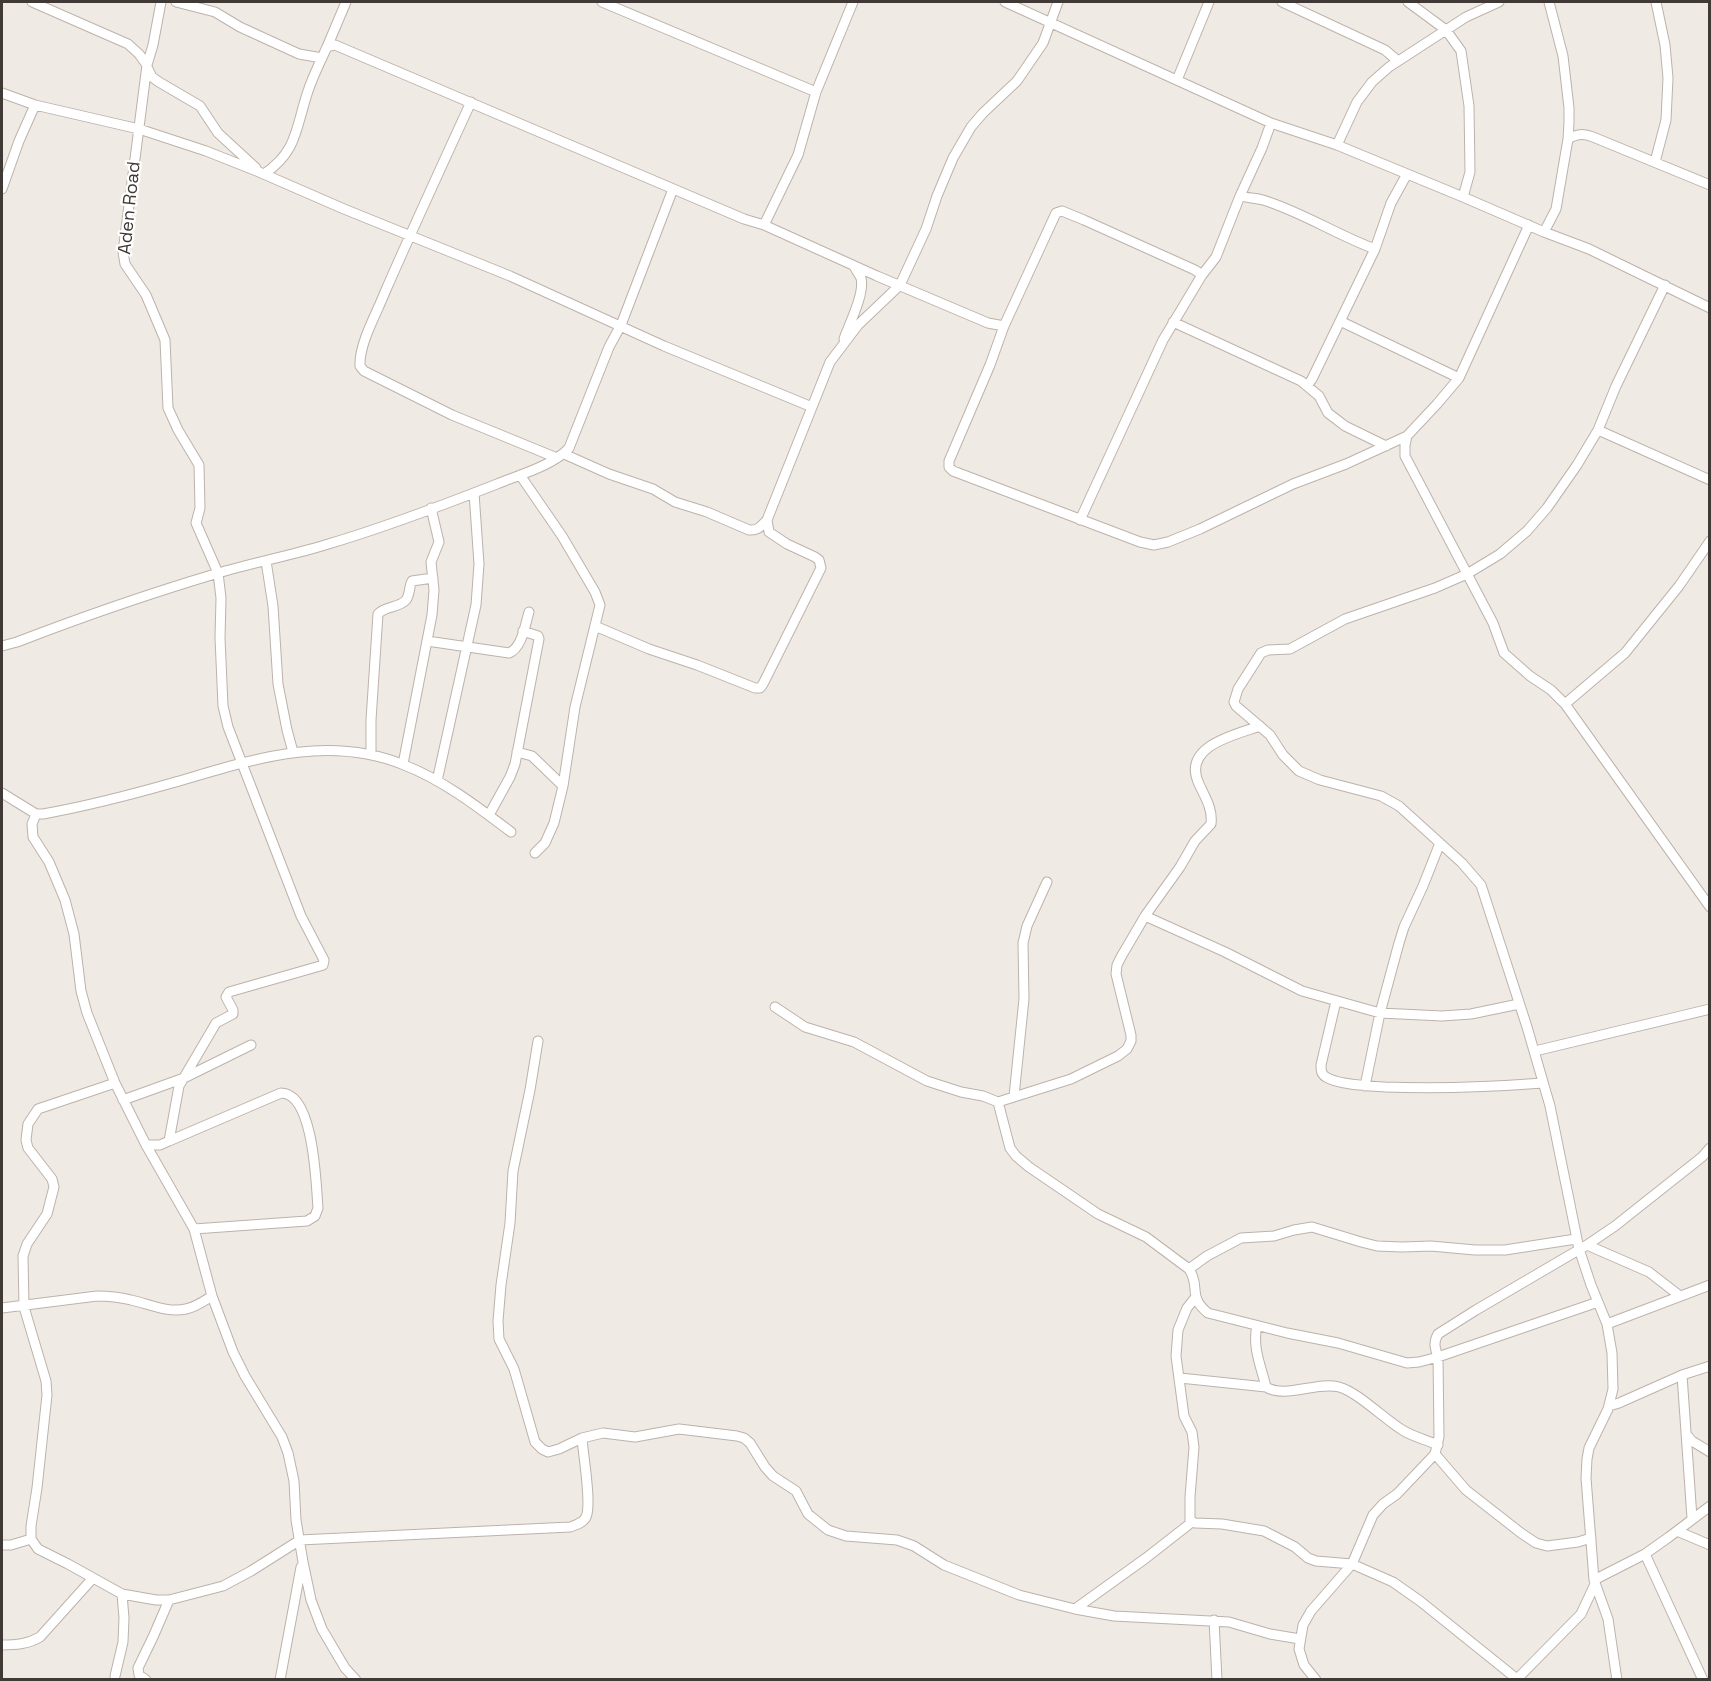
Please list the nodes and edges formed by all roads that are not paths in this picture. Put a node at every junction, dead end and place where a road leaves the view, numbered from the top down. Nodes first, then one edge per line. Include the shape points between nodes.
1 (32, 2) edge
2 (161, 2) edge
3 (176, 2) edge
4 (346, 2) edge
5 (602, 2) edge
6 (853, 2) edge
7 (1005, 2) edge
8 (1059, 2) edge
9 (1209, 2) edge
10 (1282, 2) edge
11 (1408, 2) edge
12 (1499, 2) edge
13 (1549, 2) edge
14 (1656, 2) edge
15 (1051, 22) junction
16 (1446, 30) junction
17 (128, 44) junction
18 (153, 45) junction
19 (327, 47) junction
20 (322, 58) junction
21 (1398, 61) junction
22 (147, 66) junction
23 (1177, 80) junction
24 (816, 92) junction
25 (2, 93) edge
26 (471, 102) junction
27 (36, 105) junction
28 (51, 109) junction
29 (29, 121) junction
30 (1271, 123) junction
31 (139, 129) junction
32 (1568, 139) junction
33 (1337, 145) junction
34 (1655, 162) junction
35 (262, 173) junction
36 (1407, 174) junction
37 (1710, 185) edge
38 (2, 189) edge
39 (673, 189) junction
40 (1240, 196) junction
41 (1463, 197) junction
42 (764, 225) junction
43 (1528, 225) junction
44 (1544, 232) junction
45 (409, 236) junction
46 (1375, 249) junction
47 (854, 266) junction
48 (1202, 275) junction
49 (900, 285) junction
50 (1665, 285) junction
51 (1708, 304) edge
52 (1340, 321) junction
53 (1173, 322) junction
54 (621, 325) junction
55 (1004, 326) junction
56 (841, 348) junction
57 (1459, 378) junction
58 (1307, 386) junction
59 (812, 407) junction
60 (1598, 430) junction
61 (1407, 436) junction
62 (1386, 446) junction
63 (560, 456) junction
64 (520, 475) junction
65 (1710, 480) edge
66 (474, 493) junction
67 (431, 508) junction
68 (767, 520) junction
69 (1080, 520) junction
70 (1710, 541) edge
71 (267, 561) junction
72 (218, 573) junction
73 (1467, 574) junction
74 (433, 578) junction
75 (529, 612) dead end
76 (595, 626) junction
77 (523, 631) junction
78 (427, 641) junction
79 (2, 646) edge
80 (468, 647) junction
81 (1565, 704) junction
82 (1260, 726) junction
83 (293, 752) junction
84 (517, 752) junction
85 (371, 754) junction
86 (242, 763) junction
87 (404, 765) junction
88 (437, 781) junction
89 (563, 786) junction
90 (2, 793) edge
91 (36, 814) junction
92 (489, 815) junction
93 (512, 832) dead end
94 (1440, 843) junction
95 (535, 853) dead end
96 (1047, 882) dead end
97 (1710, 907) edge
98 (1145, 916) junction
99 (1336, 1001) junction
100 (1519, 1004) junction
101 (775, 1007) dead end
102 (1710, 1009) edge
103 (1380, 1013) junction
104 (538, 1041) dead end
105 (251, 1045) dead end
106 (1535, 1051) junction
107 (184, 1078) junction
108 (115, 1083) junction
109 (1543, 1083) junction
110 (1365, 1086) junction
111 (1014, 1096) junction
112 (123, 1100) junction
113 (998, 1102) junction
114 (168, 1141) junction
115 (146, 1145) junction
116 (1710, 1148) edge
117 (194, 1229) junction
118 (1576, 1239) junction
119 (1583, 1247) junction
120 (1189, 1269) junction
121 (1710, 1285) edge
122 (212, 1296) junction
123 (1680, 1296) junction
124 (1195, 1298) junction
125 (1598, 1302) junction
126 (24, 1306) junction
127 (2, 1308) edge
128 (1607, 1324) junction
129 (1257, 1326) junction
130 (1438, 1357) junction
131 (1710, 1366) edge
132 (1682, 1376) junction
133 (1180, 1378) junction
134 (1266, 1387) junction
135 (1610, 1406) junction
136 (1686, 1434) junction
137 (582, 1438) junction
138 (1437, 1449) junction
139 (1710, 1452) edge
140 (1710, 1506) edge
141 (1692, 1518) junction
142 (1192, 1522) junction
143 (1677, 1531) junction
144 (1591, 1538) junction
145 (31, 1539) junction
146 (300, 1540) junction
147 (2, 1545) edge
148 (1710, 1545) edge
149 (1645, 1554) junction
150 (303, 1562) junction
151 (1352, 1564) junction
152 (93, 1578) junction
153 (1595, 1582) junction
154 (122, 1594) junction
155 (169, 1600) junction
156 (1075, 1609) junction
157 (1214, 1620) junction
158 (1300, 1639) junction
159 (2, 1645) edge
160 (114, 1676) dead end
161 (1516, 1679) edge
162 (146, 1680) edge
163 (280, 1680) edge
164 (356, 1680) edge
165 (1217, 1680) edge
166 (1316, 1680) edge
167 (1617, 1680) edge
168 (1703, 1680) edge

1 - 17 street
2 - 18 street, Aden Road
3 - 20 street via 215,12 299,54
4 - 19 street
5 - 24 street
6 - 24 street
7 - 15 street
8 - 15 street
9 - 23 street
10 - 21 street via 1385,50
11 - 16 street
12 - 16 street
13 - 32 street via 1563,56
14 - 34 street via 1668,78 1666,120
15 - 23 street
15 - 49 street via 1043,43 1017,81 970,127
16 - 21 street
16 - 41 street via 1461,51 1468,106 1470,172
17 - 18 street via 145,48
17 - 22 street
18 - 22 street, Aden Road
19 - 20 street
19 - 26 street via 335,45
20 - 35 street via 286,155
21 - 33 street via 1372,82 1357,102
22 - 31 street, Aden Road
22 - 35 street via 152,77 200,106 219,133
23 - 30 street
24 - 42 street via 798,155
25 - 27 street
26 - 39 street
26 - 45 street
27 - 28 street
27 - 29 street
28 - 29 street
28 - 31 street
29 - 38 street
30 - 33 street
30 - 40 street
31 - 35 street
31 - 72 street, Aden Road via 123,252 125,264 146,295 165,340 168,408 199,465 197,527
32 - 34 street via 1583,134
32 - 44 street via 1556,209
33 - 36 street
34 - 37 street
35 - 45 street
36 - 41 street
36 - 46 street via 1391,203
39 - 42 street
39 - 54 street
40 - 46 street via 1281,207
40 - 48 street via 1216,257
41 - 43 street
42 - 47 street
43 - 44 street
43 - 57 street
44 - 50 street
45 - 54 street
45 - 63 street via 367,336 359,363 361,369 452,415
46 - 52 street
47 - 49 street
47 - 56 street via 860,275 860,291
48 - 53 street
48 - 55 street via 1062,211 1052,218
49 - 55 street via 988,323
49 - 56 street via 858,325
50 - 51 street
50 - 60 street
52 - 57 street
52 - 58 street
53 - 58 street
53 - 69 street
54 - 59 street
54 - 63 street via 569,448
55 - 69 street via 949,467
56 - 59 street via 830,362
57 - 61 street
58 - 62 street via 1335,419
59 - 68 street
60 - 65 street
60 - 73 street via 1571,474 1527,531
61 - 62 street
61 - 73 street via 1405,456
62 - 69 street via 1168,542 1140,542
63 - 64 street
63 - 68 street via 653,489 675,502 749,530 755,531
64 - 66 street
64 - 76 street via 595,592 600,605
66 - 67 street
66 - 80 street via 479,581
67 - 71 street via 324,546
67 - 74 street via 439,542 430,562
68 - 76 street via 769,532 815,557 821,568 760,688 649,650
70 - 81 street via 1625,653
71 - 72 street
71 - 83 street via 278,684
72 - 79 street
72 - 86 street, Aden Road via 223,706
73 - 81 street via 1504,653
73 - 82 street via 1345,620 1290,649 1261,653 1234,702
74 - 78 street
74 - 85 street via 412,581 405,601 379,612
75 - 77 street
76 - 89 street via 575,707
77 - 80 street via 513,652
77 - 84 street via 539,639
78 - 80 street
78 - 87 street
80 - 88 street
81 - 97 street
82 - 94 street via 1299,771 1381,796 1399,806
82 - 98 street via 1210,745 1201,754 1197,782 1210,810 1211,824 1194,841
83 - 85 street via 336,750
83 - 86 street
84 - 89 street via 535,758
84 - 92 street via 510,777
85 - 87 street
86 - 91 street via 144,791
86 - 107 street, Aden Road via 301,916 324,963 229,992 226,997 233,1014 216,1023
87 - 88 street
88 - 92 street
89 - 95 street via 554,823 545,843
90 - 91 street
91 - 108 street via 33,837 65,900 87,1013
92 - 93 street
94 - 100 street via 1481,885
94 - 103 street via 1404,927
96 - 111 street via 1023,944 1024,999
98 - 99 street via 1302,991
98 - 111 street via 1117,965 1131,1035 1127,1049 1071,1079
99 - 103 street
99 - 110 street via 1321,1071 1324,1076
100 - 103 street via 1451,1016
100 - 106 street
101 - 113 street via 804,1027 854,1042 927,1081
102 - 106 street
103 - 110 street
104 - 137 street via 513,1171 498,1303 499,1339 514,1369 535,1442 548,1452
105 - 107 street
106 - 109 street
107 - 112 street
107 - 114 street via 177,1093
108 - 112 street
108 - 126 street via 39,1109 28,1124 28,1148 54,1187 47,1214 23,1256
109 - 110 street via 1447,1089
109 - 118 street
111 - 113 street
112 - 115 street
113 - 120 street via 1010,1148 1016,1156 1098,1214 1146,1237
114 - 115 street
114 - 117 street via 281,1093 292,1096 310,1134 318,1208 315,1216 307,1221
115 - 117 street
116 - 119 street via 1615,1226
117 - 122 street
118 - 119 street
118 - 120 street via 1498,1250 1377,1246 1312,1227 1274,1236 1241,1238
119 - 123 street via 1648,1272
119 - 125 street
119 - 130 street via 1442,1330 1435,1340
120 - 124 street via 1195,1283
121 - 123 street
122 - 126 street via 196,1306 175,1310 98,1296
122 - 146 street via 233,1352 282,1437 294,1481
123 - 128 street
124 - 129 street via 1208,1313
124 - 133 street via 1178,1330 1176,1356
125 - 128 street
125 - 130 street
126 - 127 street
126 - 145 street via 47,1395
128 - 135 street via 1613,1372
129 - 130 street via 1407,1363
129 - 134 street via 1255,1347
130 - 138 street
131 - 132 street
132 - 135 street
132 - 136 street
133 - 134 street
133 - 142 street via 1184,1416 1194,1448
134 - 138 street via 1281,1391 1334,1386 1347,1389 1406,1432
135 - 144 street via 1587,1459
136 - 139 street
136 - 141 street
137 - 146 street via 588,1499 587,1516 577,1525
137 - 156 street via 603,1433 641,1436 679,1429 744,1438 773,1476 796,1491 808,1514 828,1530 846,1536 897,1540 1019,1595
138 - 144 street via 1466,1490 1536,1543 1547,1546
138 - 151 street via 1373,1515
140 - 141 street
141 - 143 street
142 - 151 street via 1264,1531 1308,1558
142 - 156 street
143 - 148 street
143 - 149 street
144 - 153 street
145 - 147 street
145 - 152 street via 38,1549
146 - 150 street
146 - 155 street via 224,1586
149 - 153 street
149 - 168 street
150 - 163 street
150 - 164 street via 322,1629
151 - 158 street via 1311,1611
151 - 161 street via 1393,1582
152 - 154 street
152 - 159 street via 40,1637 32,1642
153 - 161 street via 1581,1614
153 - 167 street via 1608,1618
154 - 155 street
154 - 160 street via 123,1642
155 - 162 street via 138,1668 139,1675
156 - 157 street via 1114,1616
157 - 158 street
157 - 165 street
158 - 166 street via 1304,1665

